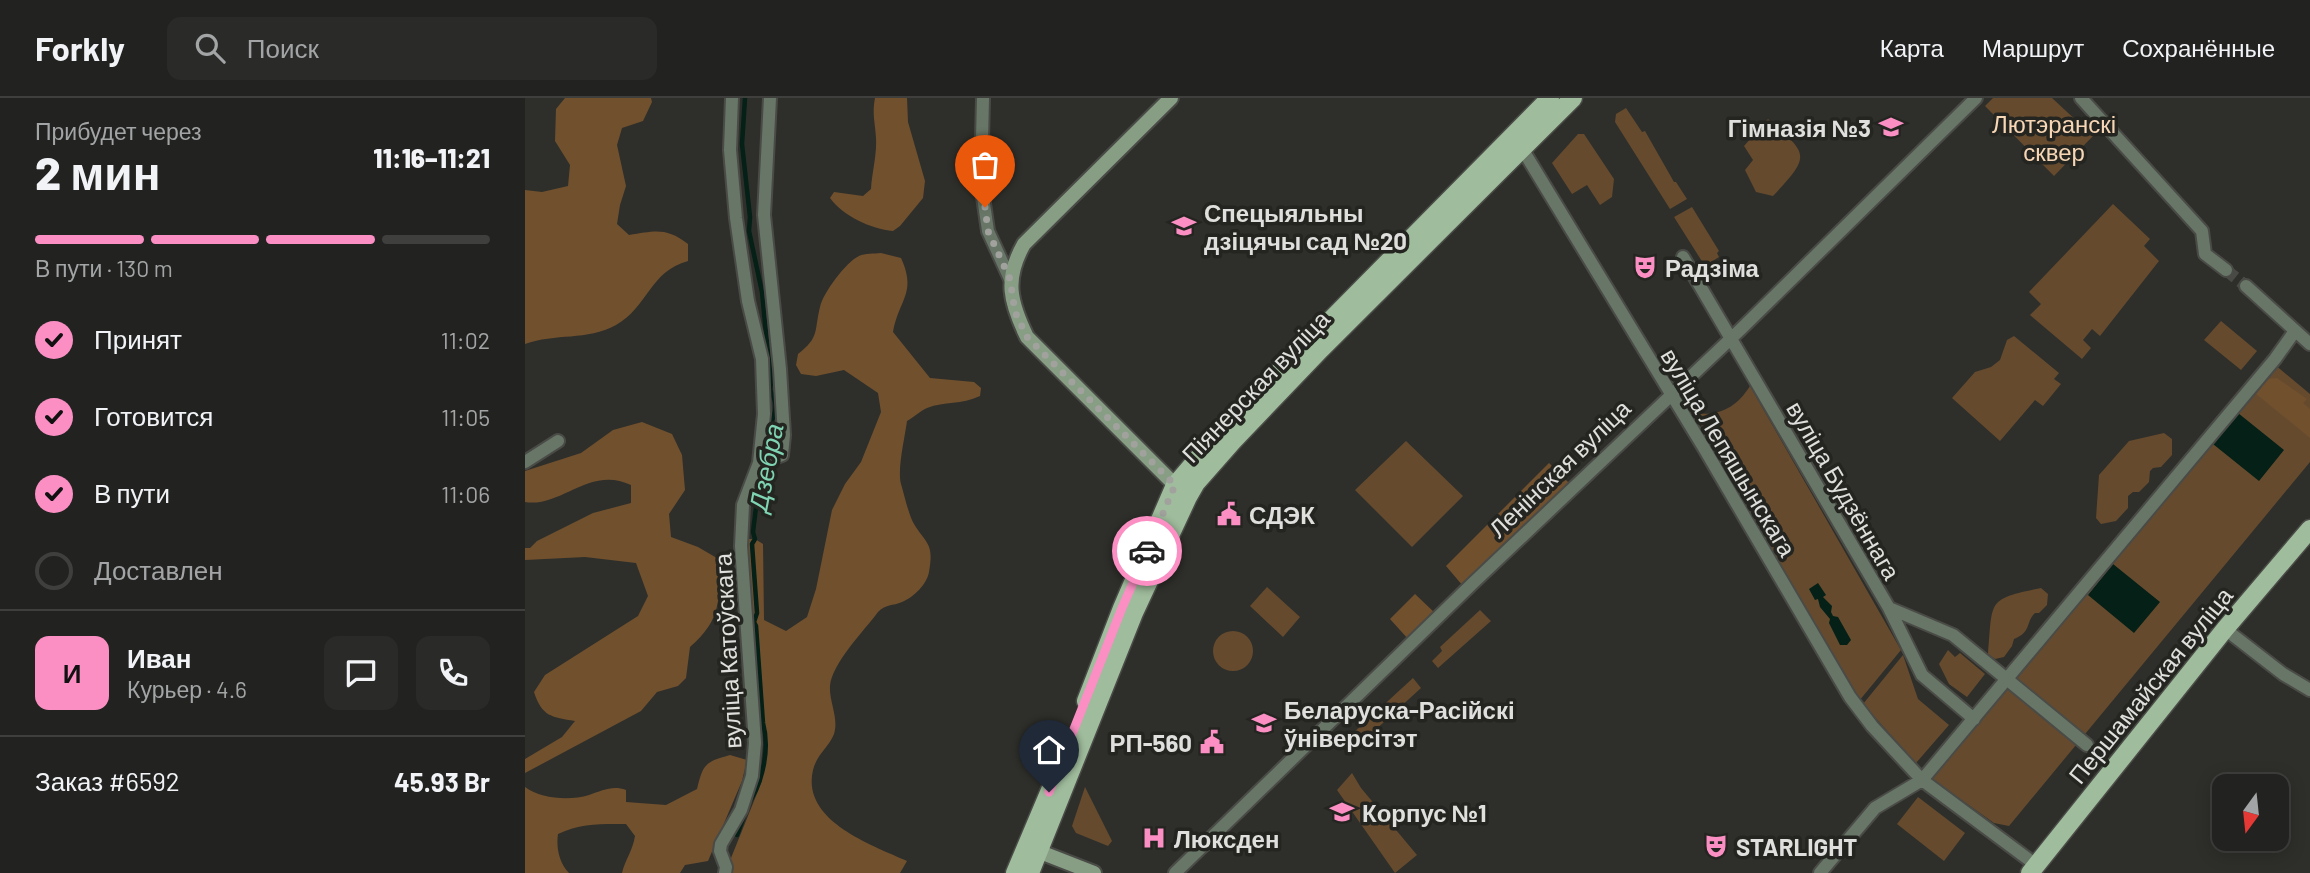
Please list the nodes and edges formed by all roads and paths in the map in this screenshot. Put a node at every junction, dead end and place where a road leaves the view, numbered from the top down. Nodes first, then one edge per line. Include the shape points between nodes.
1 (732, 98) edge
2 (771, 98) edge
3 (983, 98) edge
4 (1171, 98) edge
5 (1550, 98) edge
6 (1573, 98) edge
7 (1976, 98) edge
8 (2081, 98) edge
9 (1518, 142) junction
10 (1683, 257) dead end
11 (2226, 270) tunnel mouth
12 (1010, 279) junction
13 (2246, 286) tunnel mouth
14 (2295, 331) junction
15 (1731, 339) junction
16 (2310, 344) edge
17 (1671, 396) junction
18 (558, 441) dead end
19 (525, 462) edge
20 (759, 463) junction
21 (1182, 491) junction
22 (2310, 529) edge
23 (1889, 608) junction
24 (2225, 629) junction
25 (2008, 680) junction
26 (2310, 690) edge
27 (1975, 719) junction
28 (2087, 745) dead end
29 (1922, 780) junction
30 (1033, 849) junction
31 (2038, 870) edge
32 (725, 873) edge
33 (1015, 873) edge
34 (1030, 873) edge
35 (1094, 873) edge
36 (1175, 873) edge
37 (1821, 873) edge

1 - 20 street, вуліца Катоўскага via 730,150 736,218 762,359 764,414
2 - 20 street via 764,215 784,435 782,455
3 - 12 street via 981,183 988,231
4 - 12 main road via 1024,243
5 - 9 main road, Піянерская вуліца
6 - 9 main road, Піянерская вуліца
7 - 15 street, Ленінская вуліца
8 - 11 street via 2202,231 2205,254
9 - 17 street, вуліца Лепяшынскага
9 - 21 main road, Піянерская вуліца via 1223,429
10 - 15 street, вуліца Будзённага
12 - 21 main road via 1015,312 1027,337
13 - 14 street
14 - 16 street
14 - 25 street
15 - 17 street, Ленінская вуліца
15 - 23 street, вуліца Будзённага
17 - 29 street, вуліца Лепяшынскага via 1850,696
17 - 36 street, Ленінская вуліца
18 - 19 street
20 - 32 street, вуліца Катоўскага via 743,505 741,546 754,754 741,810 721,844
21 - 30 main road, Піянерская вуліца via 1122,608
22 - 24 main road, Першамайская вуліца
23 - 25 street, вуліца Будзённага via 1953,635
23 - 27 street via 1922,675
24 - 26 street
24 - 31 main road, Першамайская вуліца
25 - 27 street
25 - 28 street, вуліца Будзённага
27 - 29 street
29 - 31 street, вуліца Лепяшынскага
29 - 37 street via 1874,808
30 - 33 main road
30 - 34 main road
30 - 35 main road

